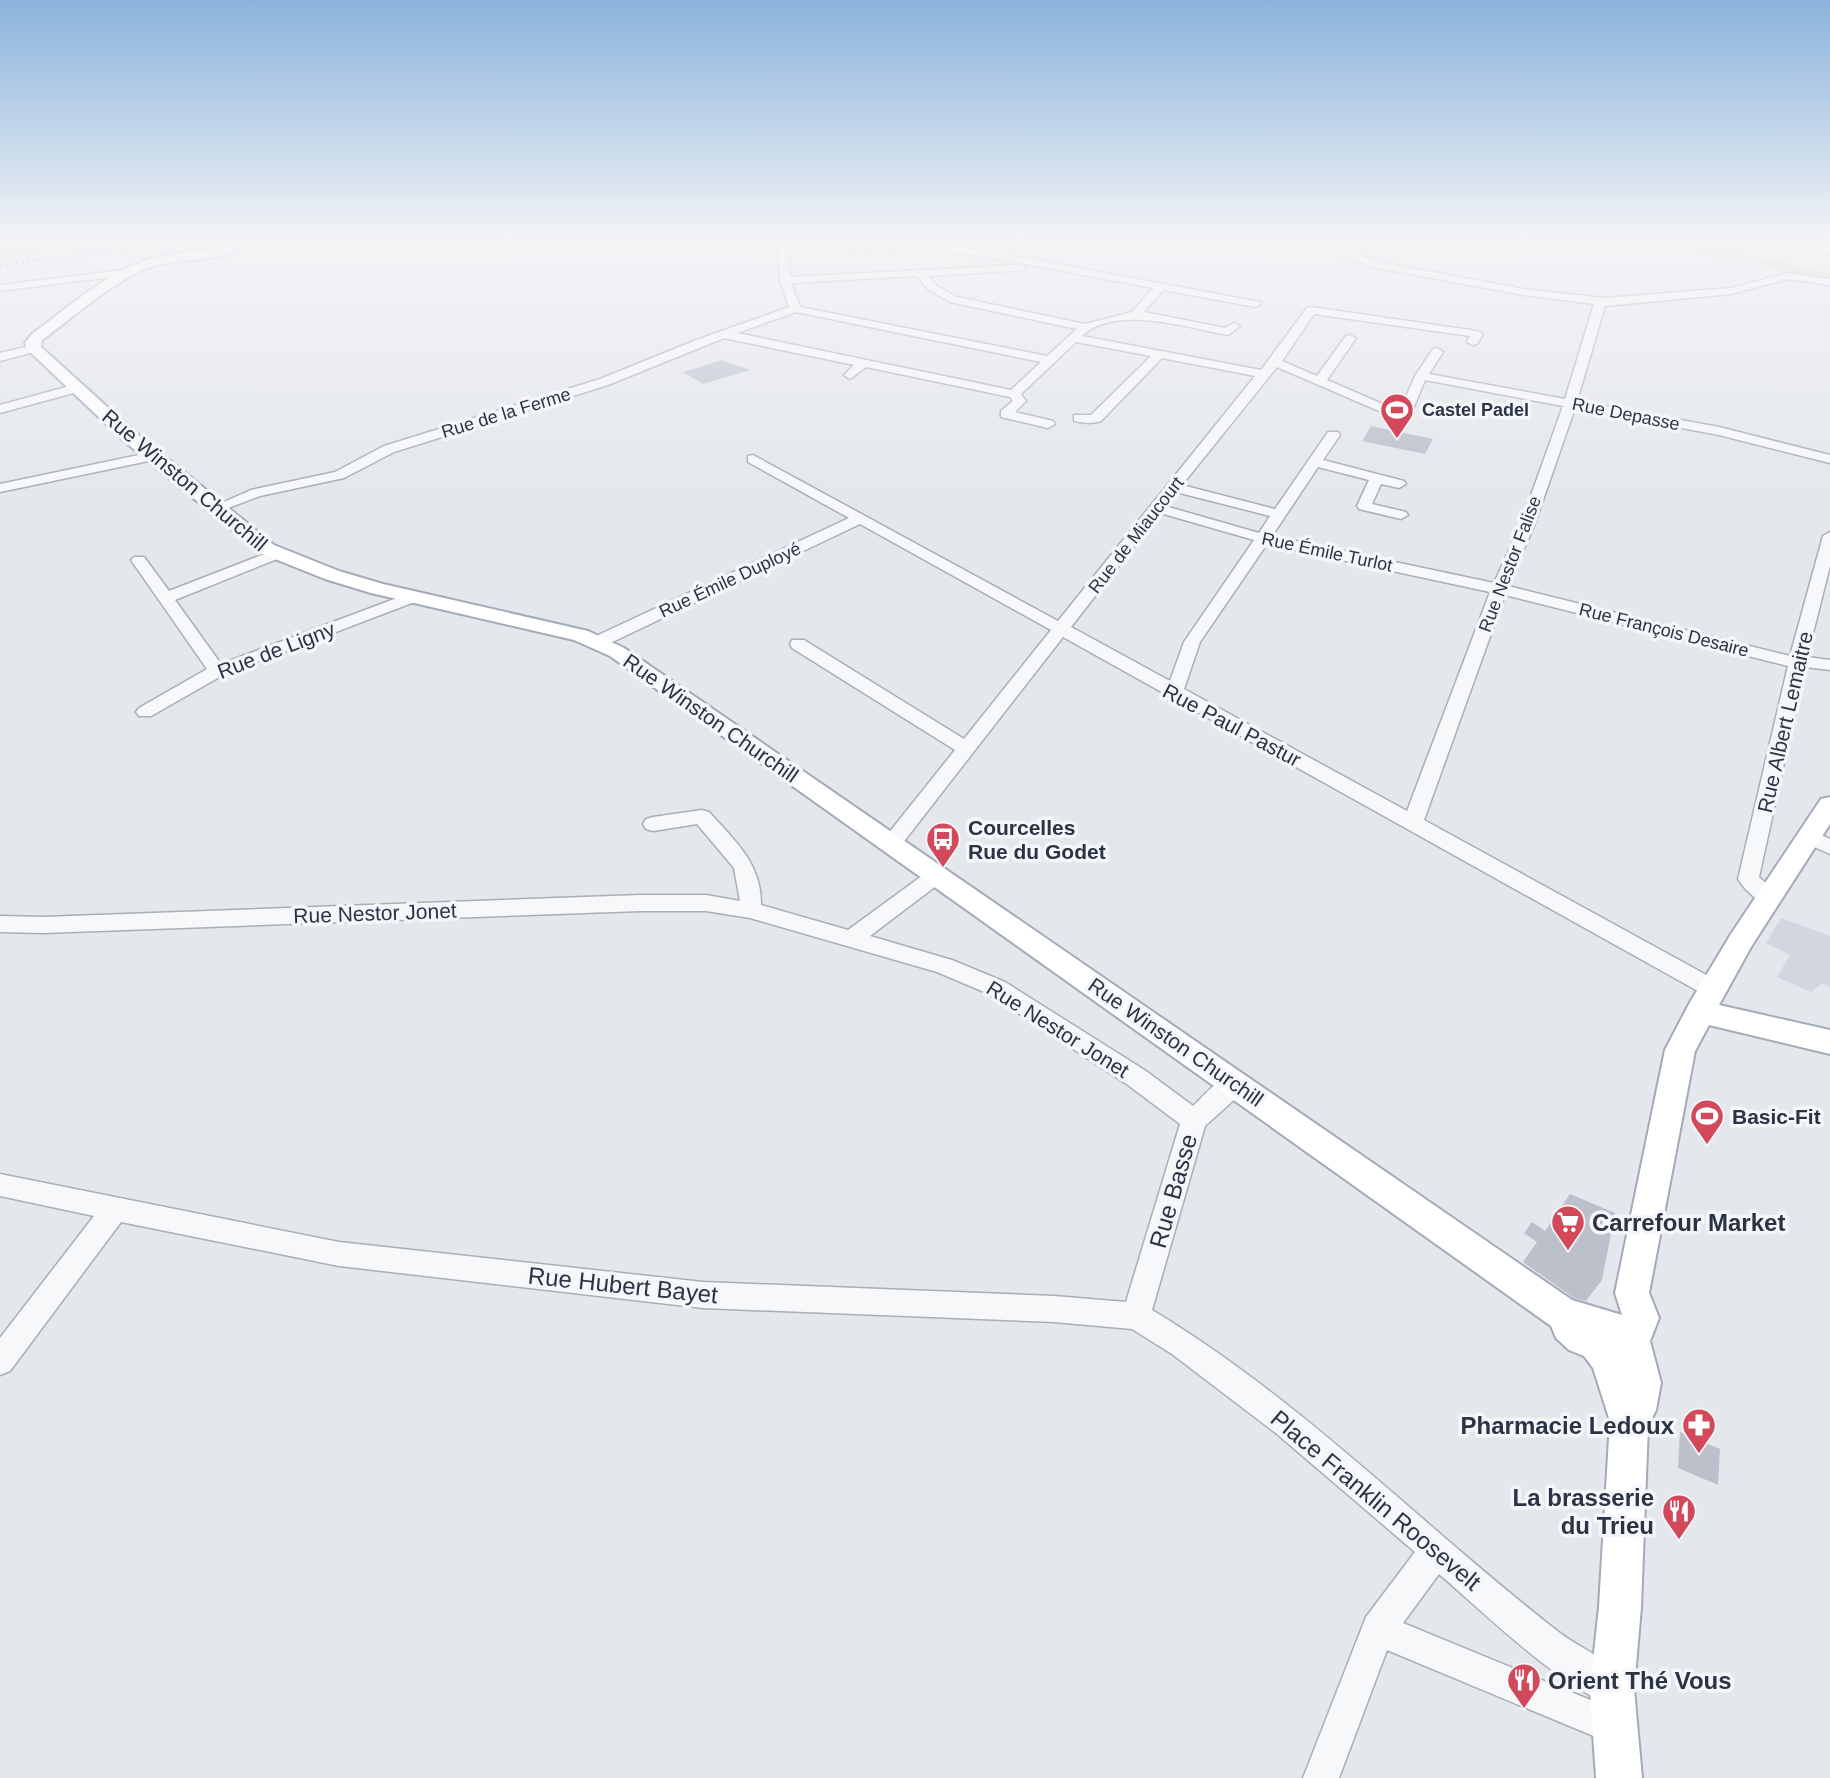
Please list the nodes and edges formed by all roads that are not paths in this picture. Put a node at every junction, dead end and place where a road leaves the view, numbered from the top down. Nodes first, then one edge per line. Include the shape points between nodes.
1 (57, 323) edge
2 (755, 323) edge
3 (865, 323) edge
4 (1065, 323) edge
5 (1101, 323) edge
6 (1182, 323) edge
7 (1303, 323) edge
8 (1401, 323) edge
9 (1594, 323) edge
10 (1234, 326) dead end
11 (1085, 327) junction
12 (723, 334) junction
13 (1477, 334) dead end
14 (1074, 338) junction
15 (1350, 338) dead end
16 (34, 349) junction
17 (1437, 352) dead end
18 (1160, 354) junction
19 (0, 357) edge
20 (1048, 360) junction
21 (1275, 362) junction
22 (863, 363) junction
23 (1264, 374) junction
24 (850, 375) dead end
25 (1421, 376) junction
26 (1320, 382) junction
27 (77, 388) junction
28 (1014, 394) junction
29 (1570, 403) junction
30 (0, 409) edge
31 (1079, 418) dead end
32 (1048, 424) dead end
33 (1333, 435) dead end
34 (153, 456) junction
35 (753, 459) dead end
36 (1830, 459) edge
37 (1315, 462) junction
38 (1377, 478) junction
39 (1399, 484) dead end
40 (1174, 487) junction
41 (0, 488) edge
42 (1157, 508) junction
43 (215, 509) junction
44 (1278, 514) junction
45 (1401, 515) dead end
46 (861, 518) junction
47 (1830, 536) edge
48 (1262, 538) junction
49 (277, 554) junction
50 (139, 560) dead end
51 (1499, 589) junction
52 (166, 598) junction
53 (411, 598) junction
54 (1062, 629) junction
55 (598, 642) junction
56 (798, 643) dead end
57 (1797, 663) junction
58 (1830, 665) edge
59 (217, 671) junction
60 (1174, 694) junction
61 (145, 712) dead end
62 (967, 749) junction
63 (1830, 805) edge
64 (1413, 823) junction
65 (653, 824) dead end
66 (1820, 842) edge
67 (891, 844) junction
68 (937, 875) junction
69 (1771, 898) junction
70 (750, 910) junction
71 (0, 924) edge
72 (851, 939) junction
73 (1706, 1000) junction
74 (1830, 1042) edge
75 (1236, 1083) junction
76 (1194, 1120) junction
77 (0, 1185) edge
78 (116, 1208) junction
79 (1632, 1293) joint
80 (1136, 1316) junction
81 (1615, 1343) junction
82 (0, 1361) edge
83 (1629, 1419) joint
84 (1436, 1551) junction
85 (1378, 1629) junction
86 (1613, 1708) junction
87 (1321, 1778) edge
88 (1619, 1778) edge

1 - 16 main road via 37,337
2 - 12 street, Rue de la Ferme
3 - 20 street
4 - 11 street
5 - 11 street
6 - 10 street via 1228,332
7 - 21 street, Rue de Miaucourt
8 - 13 street, Rue de Miaucourt
9 - 29 street, Rue Nestor Falise
11 - 14 street
12 - 22 street
12 - 43 street, Rue de la Ferme via 594,386 389,449 338,475 256,493
14 - 18 street
14 - 20 street
15 - 26 street
16 - 19 street
16 - 27 main road, Rue Winston Churchill
17 - 25 street
18 - 23 street
18 - 31 street via 1096,418
20 - 28 street
21 - 23 street, Rue de Miaucourt
21 - 26 street
22 - 24 street
22 - 28 street
23 - 40 street, Rue de Miaucourt
25 - 26 street via 1406,411 1393,413
25 - 29 street, Rue Depasse
27 - 30 street
27 - 34 main road, Rue Winston Churchill
28 - 32 street via 1020,401 1006,414
29 - 36 street, Rue Depasse via 1719,431
29 - 51 street, Rue Nestor Falise via 1527,526
33 - 37 street
34 - 41 street
34 - 43 main road, Rue Winston Churchill
35 - 46 street, Rue Paul Pastur
37 - 38 street
37 - 44 street
38 - 39 street
38 - 45 street via 1364,506
40 - 42 street, Rue de Miaucourt
40 - 44 street
42 - 48 street, Rue Émile Turlot
42 - 54 street, Rue de Miaucourt
43 - 49 main road, Rue Winston Churchill
44 - 48 street
46 - 54 street, Rue Paul Pastur
46 - 55 street, Rue Émile Duployé
47 - 57 street, Rue Albert Lemaitre
48 - 51 street, Rue Émile Turlot
48 - 60 street via 1192,642
49 - 52 street
49 - 53 main road, Rue Winston Churchill
50 - 52 street
51 - 57 street, Rue François Desaire
51 - 64 street, Rue Nestor Falise
52 - 59 street
53 - 55 main road, Rue Winston Churchill
53 - 59 street, Rue de Ligny
54 - 60 street, Rue Paul Pastur
54 - 62 street, Rue de Miaucourt
55 - 67 main road, Rue Winston Churchill
56 - 62 street
57 - 58 street, Rue François Desaire
57 - 69 street, Rue Albert Lemaitre via 1748,879
59 - 61 street, Rue de Ligny
60 - 64 street, Rue Paul Pastur
62 - 67 street, Rue de Miaucourt
63 - 66 main road
64 - 73 street, Rue Paul Pastur
65 - 70 street via 702,817 742,860 751,893
66 - 69 main road
67 - 68 main road, Rue Winston Churchill
68 - 72 street
68 - 75 main road, Rue Winston Churchill
69 - 73 main road
70 - 71 street, Rue Nestor Jonet via 706,903 640,903
70 - 72 street, Rue Nestor Jonet
72 - 76 street, Rue Nestor Jonet via 944,966 997,988
73 - 74 main road
73 - 79 main road via 1680,1050
75 - 76 street, Rue Basse
75 - 81 main road, Rue Winston Churchill via 1561,1313 1582,1338
76 - 80 street, Rue Basse
77 - 78 street, Rue Hubert Bayet
78 - 80 street, Rue Hubert Bayet via 339,1254 703,1295
78 - 82 street
79 - 81 main road via 1641,1318
80 - 84 street, Place Franklin Roosevelt via 1182,1344 1288,1423
81 - 83 main road via 1621,1404
83 - 86 main road
84 - 85 street
84 - 86 street, Place Franklin Roosevelt via 1549,1646
85 - 86 street
85 - 87 street
86 - 88 main road

